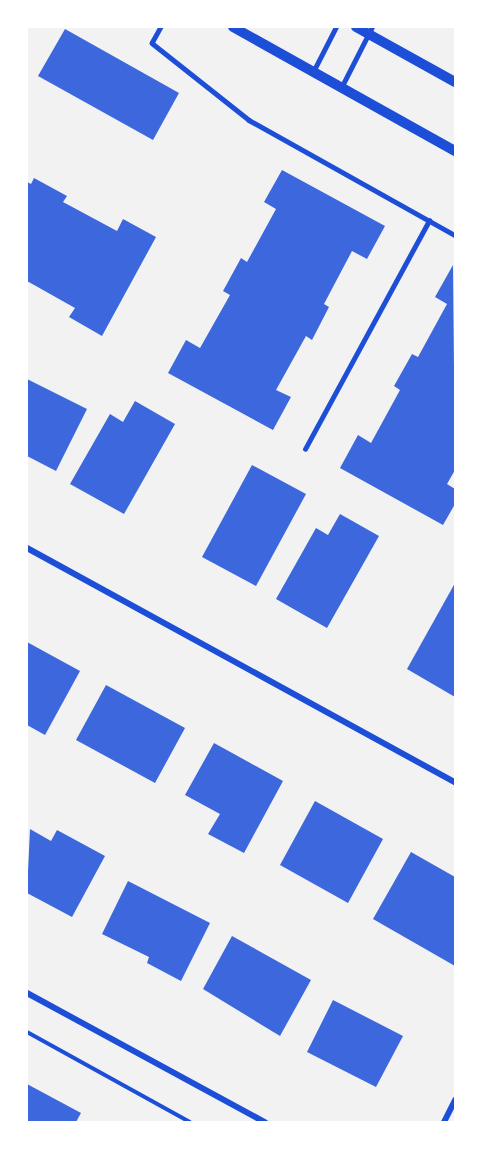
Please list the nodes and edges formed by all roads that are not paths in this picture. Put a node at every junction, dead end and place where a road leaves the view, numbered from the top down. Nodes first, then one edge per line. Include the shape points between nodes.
1 (161, 27) edge
2 (233, 27) edge
3 (336, 27) edge
4 (356, 27) edge
5 (370, 30) edge
6 (313, 72) junction
7 (455, 82) edge
8 (341, 88) junction
9 (455, 151) edge
10 (429, 221) junction
11 (455, 235) edge
12 (305, 449) dead end
13 (27, 548) edge
14 (455, 782) edge
15 (27, 993) edge
16 (455, 1100) edge
17 (265, 1122) edge
18 (444, 1122) edge

1 - 10 lane via 152,43 249,120
2 - 6 street
3 - 6 lane
4 - 5 street
5 - 7 street
5 - 8 lane
6 - 8 street
8 - 9 street
10 - 11 lane
10 - 12 lane
13 - 14 street
15 - 17 street
16 - 18 street

